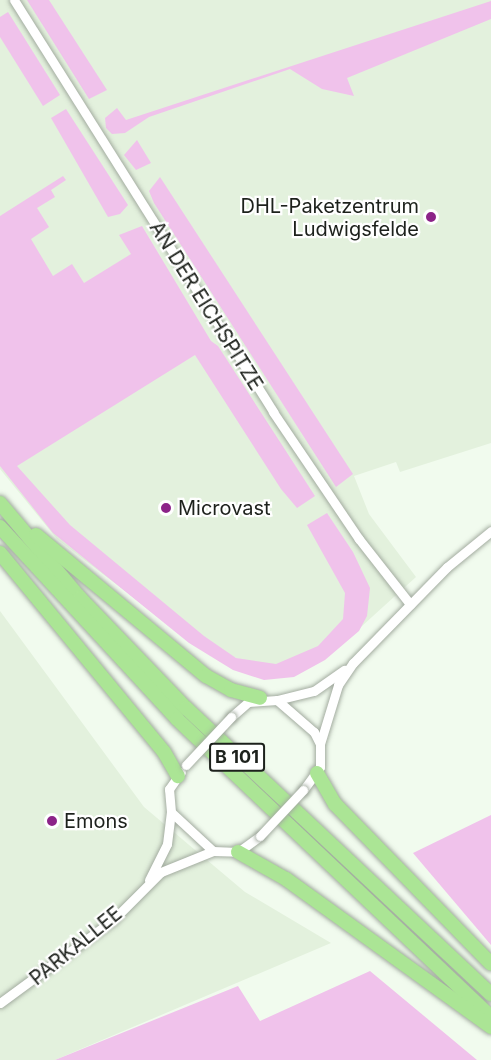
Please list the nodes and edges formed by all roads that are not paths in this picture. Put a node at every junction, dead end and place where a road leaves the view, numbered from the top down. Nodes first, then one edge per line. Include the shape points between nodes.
1 (14, 0) edge
2 (0, 501) edge
3 (0, 527) edge
4 (491, 531) edge
5 (0, 553) edge
6 (410, 604) junction
7 (353, 663) junction
8 (260, 698) junction
9 (277, 700) junction
10 (320, 744) junction
11 (182, 771) junction
12 (317, 772) junction
13 (171, 812) junction
14 (213, 851) junction
15 (238, 852) junction
16 (147, 883) junction
17 (491, 964) edge
18 (491, 994) edge
19 (0, 1003) edge
20 (491, 1017) edge
21 (491, 1027) edge

1 - 6 street, AN DER EICHSPITZE via 273,412 359,538
2 - 8 highway via 63,562 206,676 231,690
2 - 18 highway, B 101 via 80,598 186,708
3 - 20 highway, B 101 via 152,694
4 - 6 street
5 - 11 highway
6 - 7 street
7 - 9 street via 314,691
7 - 10 street via 338,685
8 - 9 street
8 - 11 street, bridge via 248,702 231,717
9 - 10 street via 314,732
10 - 12 street
11 - 13 street via 169,789
12 - 15 street, bridge via 260,836
12 - 17 highway via 335,804
13 - 14 street
13 - 16 street via 167,844
14 - 15 street
14 - 16 street via 177,863
15 - 21 highway via 286,879
16 - 19 street, PARKALLEE via 113,920

